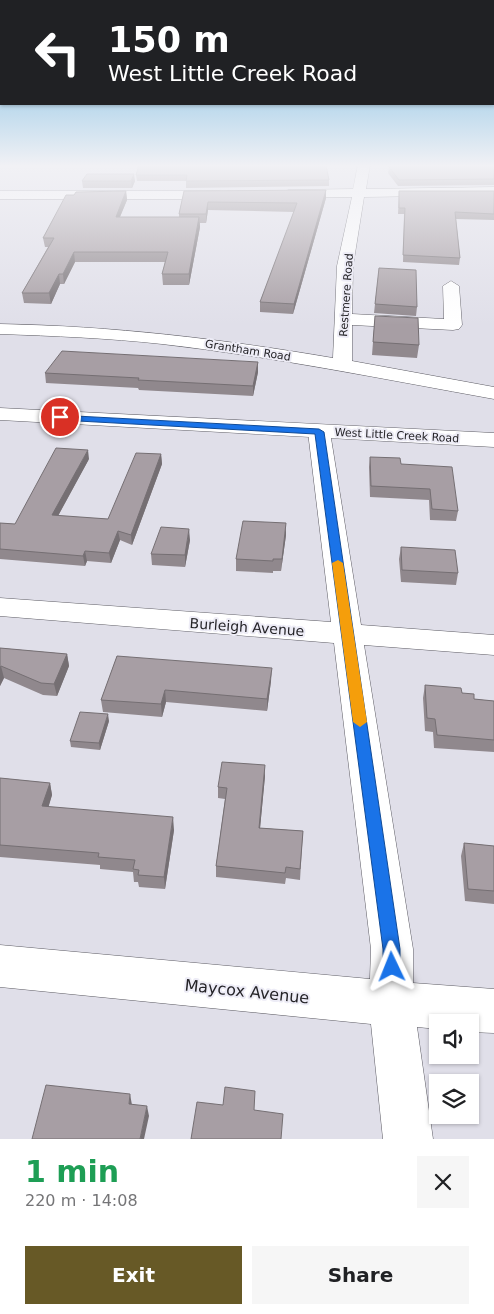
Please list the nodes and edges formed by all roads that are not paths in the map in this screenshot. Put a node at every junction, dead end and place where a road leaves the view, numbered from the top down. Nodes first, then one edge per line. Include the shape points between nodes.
1 (354, 218) edge
2 (450, 286) dead end
3 (344, 319) junction
4 (0, 329) edge
5 (342, 367) junction
6 (494, 393) edge
7 (0, 414) edge
8 (319, 432) junction
9 (494, 440) edge
10 (0, 608) edge
11 (348, 634) junction
12 (494, 645) edge
13 (0, 966) edge
14 (391, 1003) junction
15 (494, 1011) edge
16 (408, 1139) edge

1 - 3 street, Restmere Road via 345,266
2 - 3 street via 453,324
3 - 5 street, Restmere Road
4 - 5 street, Grantham Road via 67,330 184,340
5 - 6 street, Grantham Road
7 - 8 street, West Little Creek Road
8 - 9 street, West Little Creek Road
8 - 11 street
10 - 11 street, Burleigh Avenue
11 - 12 street, Burleigh Avenue
11 - 14 street via 392,949
13 - 14 street, Maycox Avenue
14 - 15 street, Maycox Avenue
14 - 16 street

